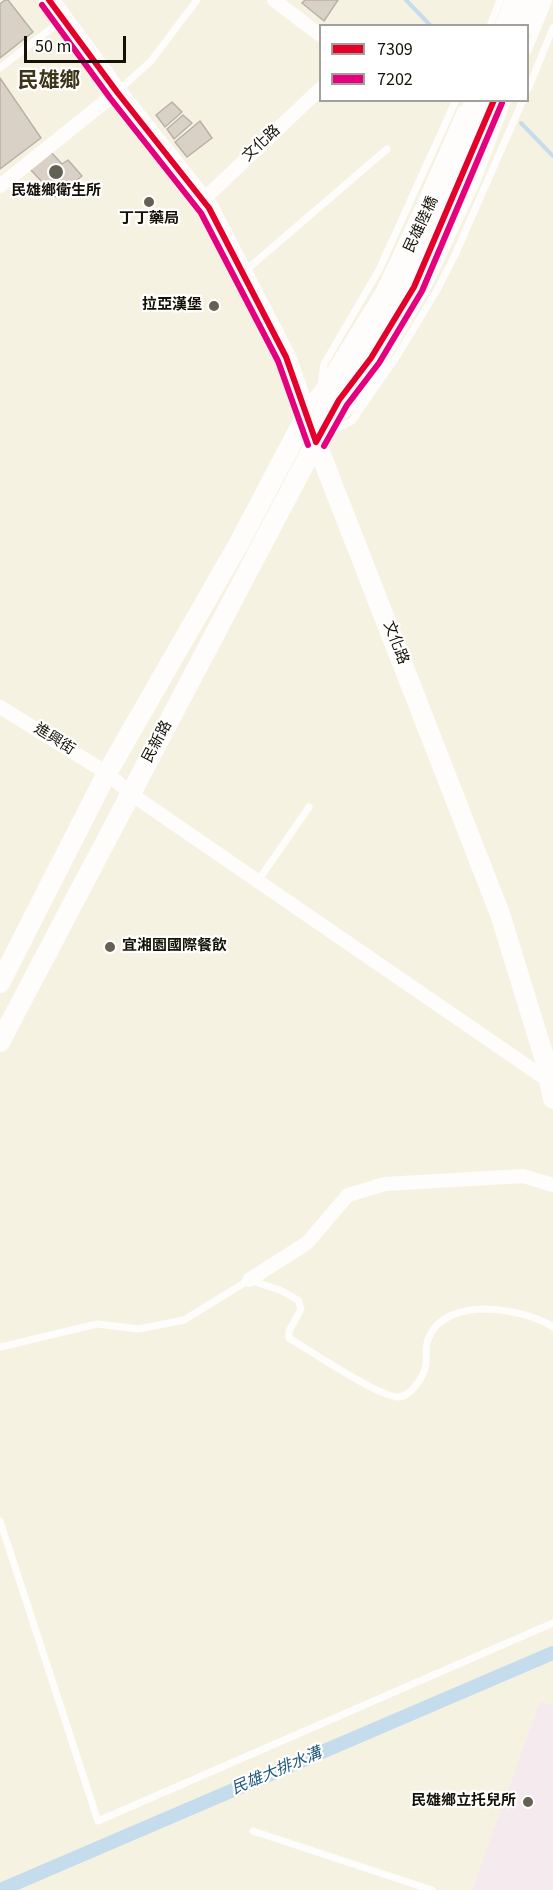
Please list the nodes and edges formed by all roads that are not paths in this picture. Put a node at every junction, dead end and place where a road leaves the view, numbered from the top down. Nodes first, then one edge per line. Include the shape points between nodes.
1 (49, 0) edge
2 (197, 0) edge
3 (274, 0) edge
4 (500, 0) edge
5 (508, 0) edge
6 (515, 0) edge
7 (536, 0) edge
8 (549, 0) edge
9 (63, 19) junction
10 (491, 24) edge
11 (498, 24) edge
12 (506, 24) edge
13 (526, 24) edge
14 (553, 28) edge
15 (319, 34) edge
16 (529, 49) edge
17 (0, 68) edge
18 (529, 87) edge
19 (319, 91) edge
20 (117, 92) junction
21 (455, 102) edge
22 (464, 102) edge
23 (474, 102) edge
24 (493, 102) edge
25 (507, 102) edge
26 (521, 102) edge
27 (387, 149) dead end
28 (0, 186) edge
29 (202, 200) junction
30 (243, 273) junction
31 (366, 351) junction
32 (320, 395) junction
33 (307, 414) junction
34 (319, 439) junction
35 (0, 707) edge
36 (107, 773) junction
37 (131, 794) junction
38 (309, 807) dead end
39 (258, 881) junction
40 (0, 983) edge
41 (0, 1042) edge
42 (551, 1090) edge
43 (553, 1185) edge
44 (249, 1280) junction
45 (553, 1327) edge
46 (0, 1347) edge
47 (0, 1521) edge
48 (553, 1623) edge
49 (253, 1830) dead end
50 (432, 1890) edge

1 - 9 main road, 文化路
2 - 20 lane via 151,61
3 - 15 street
4 - 10 lane
5 - 11 lane
6 - 12 main road
7 - 13 main road
8 - 16 lane
9 - 17 lane
9 - 20 main road, 文化路
14 - 18 lane
19 - 29 street, 文化路
20 - 28 street
20 - 29 main road, 文化路
21 - 32 lane via 379,270 324,364
22 - 31 lane, 民雄陸橋 via 380,289
23 - 31 main road, 民雄陸橋
24 - 31 main road, 民雄陸橋 via 414,287
25 - 31 lane, 民雄陸橋 via 476,184 429,285
26 - 34 lane via 455,255 426,309 352,421
27 - 30 lane
29 - 30 main road, 文化路
30 - 33 main road, 文化路 via 286,357
31 - 32 main road, 民新路
31 - 34 main road, 民新路
32 - 33 main road, 民新路
33 - 34 main road, 文化路
33 - 36 main road, 民新路 via 238,545
34 - 37 main road, 民新路
34 - 42 main road, 文化路 via 500,914
35 - 36 street, 進興街
36 - 37 street, 進興街
36 - 40 main road, 民新路
37 - 39 street, 進興街
37 - 41 main road, 民新路
38 - 39 lane
39 - 42 street, 進興街
43 - 44 street via 523,1176 385,1184 348,1195 307,1243
44 - 45 lane via 298,1300 301,1309 289,1338 381,1393 399,1398 411,1392 425,1370 428,1338 442,1319 470,1310 500,1309
44 - 46 lane via 184,1320 139,1329 98,1324
47 - 48 lane via 98,1821
49 - 50 lane

